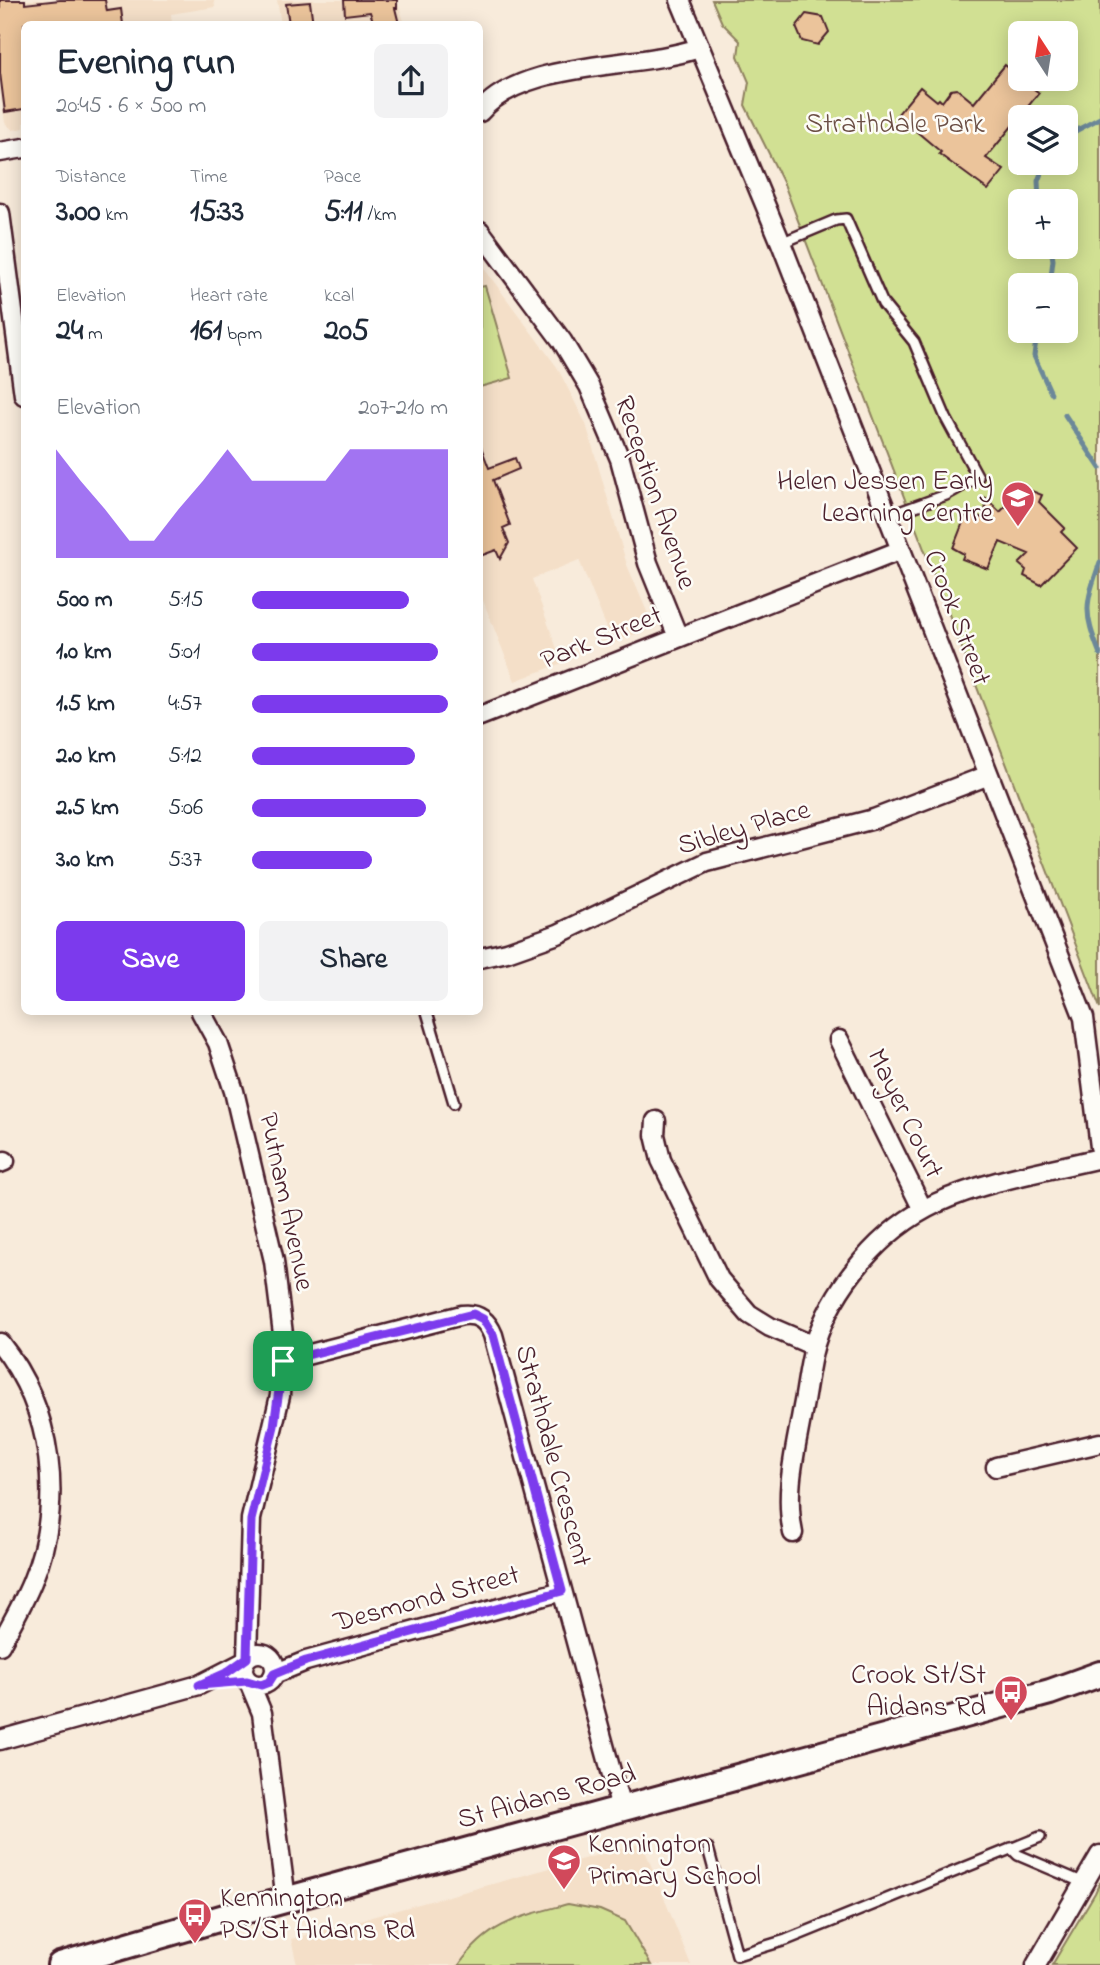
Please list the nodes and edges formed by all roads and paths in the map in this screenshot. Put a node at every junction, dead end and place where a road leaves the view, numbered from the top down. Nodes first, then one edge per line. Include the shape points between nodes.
1 (680, 0) edge
2 (699, 48) junction
3 (483, 109) edge
4 (21, 148) edge
5 (0, 152) edge
6 (0, 213) edge
7 (483, 235) edge
8 (780, 243) junction
9 (21, 372) edge
10 (888, 516) junction
11 (901, 550) junction
12 (678, 637) junction
13 (483, 715) edge
14 (989, 775) junction
15 (483, 957) edge
16 (203, 1015) edge
17 (428, 1015) edge
18 (839, 1040) dead end
19 (454, 1103) dead end
20 (656, 1121) dead end
21 (1100, 1147) edge
22 (1100, 1158) edge
23 (923, 1210) junction
24 (0, 1343) edge
25 (814, 1346) junction
26 (283, 1361) junction
27 (1100, 1443) edge
28 (996, 1467) dead end
29 (793, 1533) dead end
30 (562, 1591) junction
31 (250, 1616) junction
32 (0, 1645) edge
33 (246, 1660) junction
34 (271, 1668) junction
35 (1100, 1674) edge
36 (248, 1682) junction
37 (199, 1685) junction
38 (1100, 1690) edge
39 (1050, 1692) junction
40 (262, 1713) junction
41 (0, 1740) edge
42 (621, 1808) junction
43 (1040, 1837) dead end
44 (708, 1848) dead end
45 (1011, 1848) junction
46 (1100, 1855) edge
47 (1084, 1883) junction
48 (286, 1900) junction
49 (60, 1965) edge
50 (1036, 1965) edge

1 - 2 street, Crook Street
2 - 3 street via 531,78 505,89
2 - 8 street, Crook Street
4 - 5 street
6 - 9 street
7 - 12 street, Reception Avenue via 562,341 589,386 620,459 651,571
8 - 10 street, Crook Street
8 - 10 lane via 846,219 883,303 914,342 946,418 978,477 946,495
10 - 11 street, Crook Street
11 - 12 street, Park Street
11 - 14 street, Crook Street
12 - 13 street, Park Street
14 - 15 street, Sibley Place via 874,819 707,862 558,934
14 - 21 street, Crook Street via 1084,1018
16 - 26 street, Putnam Avenue via 218,1043 234,1091 278,1284
17 - 19 lane
18 - 23 street, Mayer Court
20 - 25 street via 661,1160 709,1261 731,1296 770,1327
22 - 23 street via 975,1189
23 - 25 street via 863,1260 834,1302
24 - 32 street via 24,1378 38,1413 48,1454 50,1496 39,1562
25 - 29 street via 789,1489
26 - 30 street, Strathdale Crescent via 462,1315 483,1319 493,1335
26 - 31 street, Putnam Avenue via 276,1416 251,1520
27 - 28 street
30 - 34 street, Desmond Street
30 - 42 street, Strathdale Crescent
31 - 33 street, Putnam Avenue
31 - 34 street, Putnam Avenue
33 - 34 street via 261,1653
33 - 36 street via 242,1672
33 - 37 street
34 - 36 street via 261,1685
34 - 40 street
35 - 39 street, St Aidans Road
36 - 37 street
36 - 40 street
37 - 41 street
38 - 39 street, St Aidans Road
39 - 42 street, St Aidans Road
40 - 48 street
42 - 48 street, St Aidans Road
43 - 45 lane
44 - 45 lane via 737,1955 786,1940
45 - 47 lane
46 - 47 street
47 - 50 street
48 - 49 street, St Aidans Road

